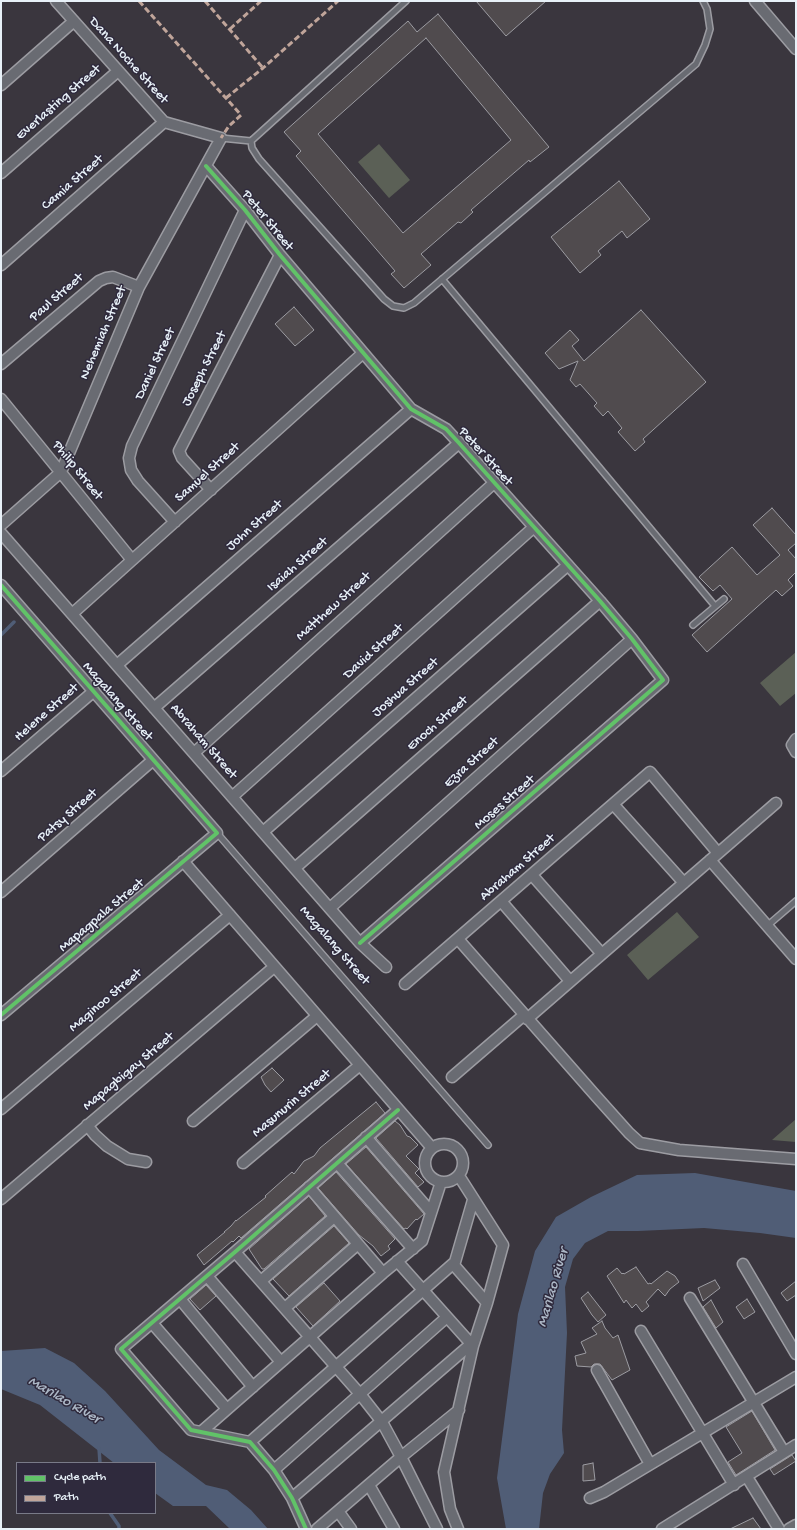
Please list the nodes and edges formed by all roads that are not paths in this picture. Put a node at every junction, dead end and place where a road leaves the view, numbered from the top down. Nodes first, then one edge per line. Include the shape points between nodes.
1 (56, 1) edge
2 (406, 1) edge
3 (703, 1) edge
4 (754, 1) edge
5 (74, 21) junction
6 (796, 48) edge
7 (118, 70) junction
8 (1, 85) edge
9 (164, 122) junction
10 (221, 138) junction
11 (251, 141) junction
12 (206, 166) junction
13 (1, 173) edge
14 (245, 210) junction
15 (280, 255) junction
16 (1, 265) edge
17 (442, 279) junction
18 (138, 287) junction
19 (363, 353) junction
20 (1, 364) edge
21 (1, 399) edge
22 (411, 409) junction
23 (459, 443) junction
24 (61, 472) junction
25 (494, 483) junction
26 (211, 490) junction
27 (175, 522) junction
28 (1, 525) edge
29 (534, 527) junction
30 (1, 533) edge
31 (132, 560) junction
32 (568, 565) junction
33 (1, 585) edge
34 (724, 599) dead end
35 (600, 601) junction
36 (716, 606) junction
37 (72, 614) junction
38 (693, 626) dead end
39 (632, 639) junction
40 (117, 665) junction
41 (663, 680) joint
42 (94, 692) junction
43 (154, 708) junction
44 (796, 739) edge
45 (796, 752) edge
46 (194, 753) junction
47 (153, 760) junction
48 (1, 771) edge
49 (232, 797) junction
50 (776, 803) dead end
51 (613, 804) junction
52 (263, 832) junction
53 (217, 833) junction
54 (718, 853) junction
55 (710, 860) junction
56 (183, 861) junction
57 (295, 868) junction
58 (532, 875) junction
59 (684, 882) junction
60 (1, 892) edge
61 (501, 901) junction
62 (796, 901) edge
63 (330, 908) junction
64 (230, 915) junction
65 (767, 926) junction
66 (458, 939) junction
67 (360, 943) junction
68 (602, 954) junction
69 (796, 959) edge
70 (274, 967) junction
71 (386, 967) dead end
72 (570, 981) junction
73 (405, 984) dead end
74 (1, 1015) edge
75 (317, 1016) junction
76 (526, 1017) junction
77 (360, 1065) junction
78 (452, 1077) dead end
79 (1, 1109) edge
80 (398, 1110) junction
81 (193, 1121) dead end
82 (87, 1125) junction
83 (366, 1138) junction
84 (488, 1145) dead end
85 (432, 1148) junction
86 (796, 1159) edge
87 (146, 1162) dead end
88 (243, 1163) dead end
89 (337, 1163) junction
90 (459, 1176) junction
91 (441, 1182) junction
92 (309, 1187) junction
93 (1, 1199) edge
94 (473, 1200) junction
95 (431, 1212) junction
96 (334, 1216) junction
97 (358, 1244) junction
98 (413, 1249) junction
99 (235, 1252) junction
100 (397, 1261) junction
101 (453, 1264) junction
102 (743, 1264) dead end
103 (382, 1273) junction
104 (207, 1276) junction
105 (261, 1281) junction
106 (423, 1290) junction
107 (690, 1298) dead end
108 (180, 1299) junction
109 (487, 1303) junction
110 (285, 1308) junction
111 (447, 1317) junction
112 (152, 1323) junction
113 (641, 1331) dead end
114 (309, 1337) junction
115 (472, 1345) junction
116 (796, 1354) edge
117 (281, 1362) junction
118 (336, 1367) junction
119 (597, 1370) dead end
120 (796, 1377) edge
121 (253, 1386) junction
122 (360, 1394) junction
123 (754, 1402) junction
124 (227, 1409) junction
125 (459, 1410) junction
126 (382, 1422) junction
127 (201, 1432) junction
128 (701, 1433) junction
129 (250, 1442) junction
130 (796, 1445) edge
131 (784, 1452) junction
132 (401, 1457) junction
133 (650, 1464) junction
134 (274, 1470) junction
135 (747, 1477) junction
136 (370, 1485) junction
137 (734, 1485) junction
138 (292, 1498) junction
139 (590, 1498) dead end
140 (338, 1511) junction
141 (796, 1524) edge
142 (306, 1529) edge
143 (317, 1529) edge
144 (351, 1529) edge
145 (394, 1529) edge
146 (437, 1529) edge
147 (458, 1529) edge
148 (662, 1529) edge
149 (779, 1529) edge
150 (789, 1529) edge

1 - 5 street, Dana Noche Street
2 - 11 lane
3 - 17 lane via 710,29 696,64
4 - 6 street
5 - 7 street, Dana Noche Street
5 - 8 street
7 - 9 street, Dana Noche Street
7 - 13 street, Everlasting Street
9 - 10 street
9 - 16 street, Camia Street
10 - 11 lane
10 - 12 street, Nehemiah Street
11 - 17 lane via 259,159 393,306 404,308 414,303
12 - 14 street, Peter Street
12 - 18 street, Nehemiah Street
14 - 15 street, Peter Street
14 - 27 street, Daniel Street via 132,446 129,458 131,470 138,481
15 - 19 street, Peter Street
15 - 26 street, Joseph Street via 179,451 182,458
17 - 36 lane
18 - 20 street, Paul Street via 113,277 99,281
18 - 24 street, Nehemiah Street
19 - 22 street, Peter Street
19 - 26 street, Samuel Street
21 - 24 street, Philip Street
22 - 23 street, Peter Street via 446,429
22 - 40 street, John Street
23 - 25 street, Peter Street
23 - 43 street, Isaiah Street
24 - 28 street, Nehemiah Street
24 - 31 street, Philip Street
25 - 29 street, Peter Street
25 - 46 street, Matthew Street
26 - 27 street, Samuel Street
27 - 31 street, Samuel Street
29 - 32 street, Peter Street
29 - 49 street, David Street
30 - 37 street, Abraham Street
31 - 37 street, Samuel Street
32 - 35 street, Peter Street
32 - 52 street, Joshua Street
33 - 42 street, Magalang Street
34 - 36 lane
35 - 39 street, Peter Street
35 - 57 street, Enoch Street
36 - 38 lane
37 - 40 street, Abraham Street
39 - 41 street, Peter Street
39 - 63 street, Ezra Street
40 - 43 street, Abraham Street
41 - 67 street, Moses Street
42 - 47 street, Magalang Street
42 - 48 street, Helene Street
43 - 46 street, Abraham Street
44 - 45 street via 792,745
46 - 49 street, Abraham Street
47 - 53 street, Magalang Street
47 - 60 street, Patsy Street
49 - 52 street, Abraham Street
50 - 54 street
51 - 54 street, Abraham Street via 650,772
51 - 58 street, Abraham Street
51 - 59 street
52 - 57 street, Abraham Street
53 - 56 street, Mapagpala Street
53 - 84 lane, Magalang Street
54 - 55 street
55 - 59 street
55 - 65 street
56 - 64 street
56 - 74 street, Mapagpala Street
57 - 63 street, Abraham Street
58 - 61 street, Abraham Street
58 - 68 street
59 - 68 street
61 - 66 street, Abraham Street
61 - 72 street
62 - 65 lane
63 - 67 street, Abraham Street
64 - 70 street
64 - 79 street, Maginoo Street
65 - 69 street
66 - 73 street, Abraham Street
66 - 76 street
67 - 71 street, Abraham Street
68 - 72 street
70 - 75 street
70 - 82 street, Mapagbigay Street
72 - 76 street
75 - 77 street
75 - 81 street
76 - 78 street
76 - 86 street via 640,1143 679,1150
77 - 80 street
77 - 88 street, Masunurin Street
80 - 83 street
80 - 85 street
82 - 87 street via 107,1146 128,1159
82 - 93 street, Mapagbigay Street
83 - 89 street
83 - 95 street
85 - 90 street via 448,1144 459,1149 464,1166
85 - 91 street via 426,1157 426,1168 431,1177
89 - 92 street
89 - 98 street
90 - 91 street
90 - 94 street
91 - 95 street
92 - 96 street
92 - 99 street
94 - 101 street
94 - 109 street via 503,1245
95 - 98 street via 422,1241
96 - 97 street
96 - 105 street
97 - 103 street
97 - 110 street
98 - 100 street
99 - 104 street
99 - 105 street
100 - 103 street
100 - 106 street
101 - 106 street
101 - 109 street
102 - 116 street
103 - 114 street
104 - 108 street
104 - 117 street
105 - 110 street
106 - 111 street
106 - 118 street
107 - 123 street
108 - 112 street
108 - 121 street
109 - 115 street
110 - 114 street
111 - 115 street
111 - 122 street
112 - 124 street
112 - 127 street via 121,1349 191,1430
113 - 128 street
114 - 117 street
114 - 118 street
115 - 125 street
115 - 126 street
117 - 121 street
118 - 122 street
118 - 129 street
119 - 133 street
120 - 123 street
121 - 124 street
122 - 126 street
122 - 134 street
123 - 128 street
123 - 131 street
124 - 127 street
125 - 132 street
125 - 147 street via 444,1472 450,1509
126 - 132 street
126 - 138 street
127 - 129 street
128 - 133 street
128 - 137 street
129 - 134 street
130 - 131 street
131 - 135 street
132 - 136 street
132 - 146 street
133 - 139 street
134 - 138 street
135 - 137 street
135 - 149 street
136 - 140 street
136 - 145 street
137 - 148 street
138 - 142 street
140 - 143 street
140 - 144 street
141 - 150 street

